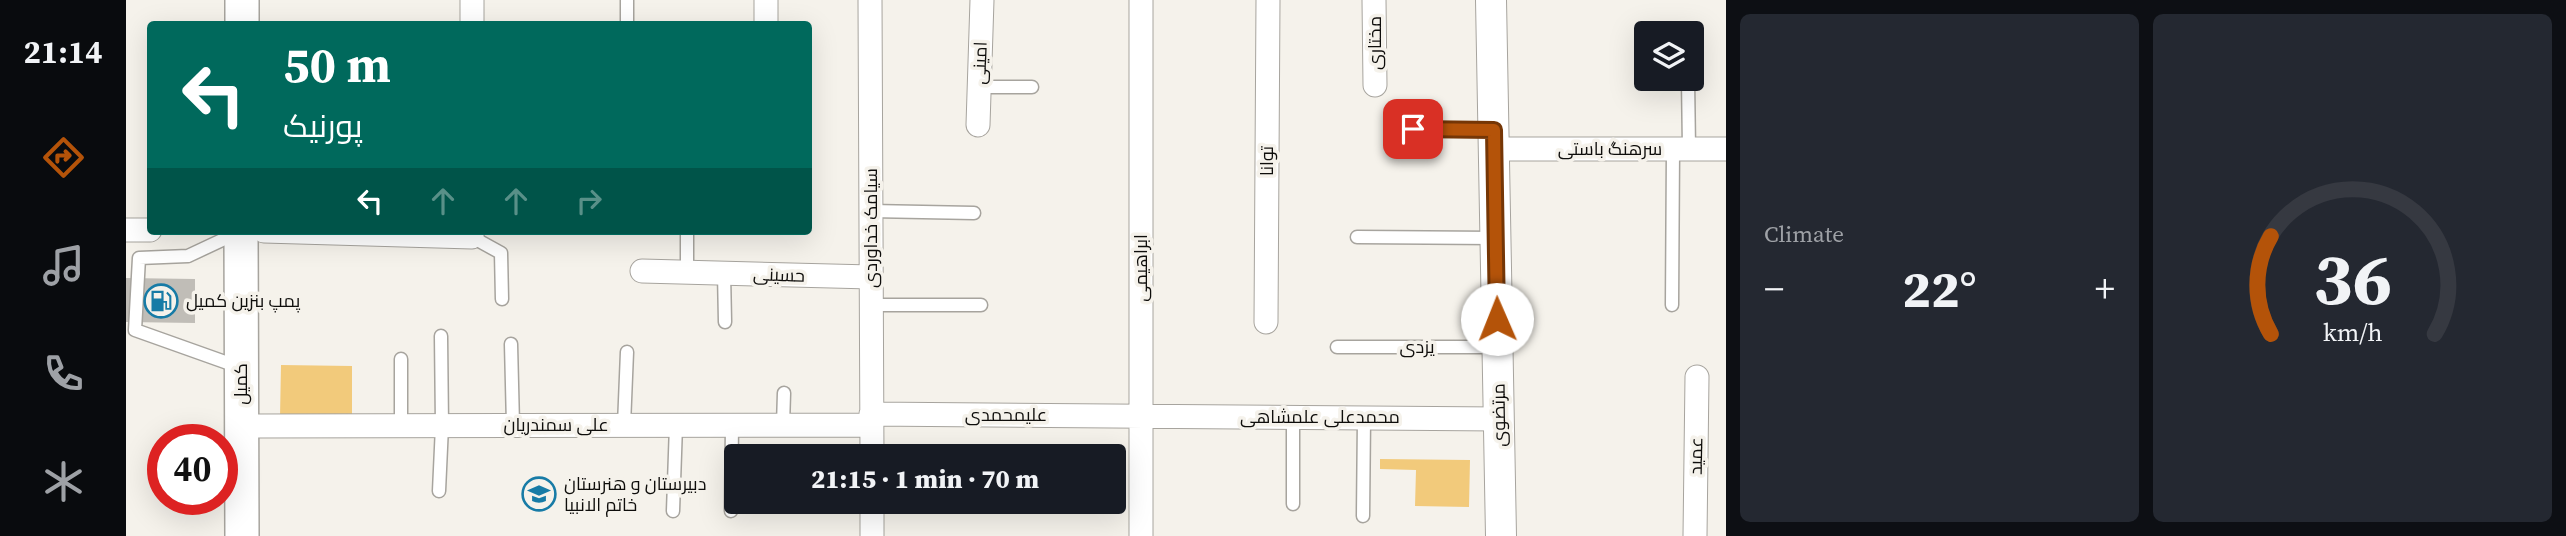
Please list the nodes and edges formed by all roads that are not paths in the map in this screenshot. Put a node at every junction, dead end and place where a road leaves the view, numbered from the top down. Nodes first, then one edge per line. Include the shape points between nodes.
1 (242, 0) edge
2 (472, 0) edge
3 (627, 0) edge
4 (766, 0) edge
5 (870, 0) edge
6 (982, 0) edge
7 (1141, 0) edge
8 (1268, 0) edge
9 (1374, 0) edge
10 (1491, 0) edge
11 (242, 21) edge
12 (472, 21) edge
13 (627, 21) edge
14 (766, 21) edge
15 (1375, 85) dead end
16 (979, 87) junction
17 (1032, 87) dead end
18 (1687, 91) edge
19 (978, 125) dead end
20 (1413, 129) dead end
21 (1494, 140) junction
22 (1681, 149) junction
23 (1726, 149) edge
24 (871, 211) junction
25 (974, 213) dead end
26 (126, 230) edge
27 (147, 230) edge
28 (233, 235) edge
29 (241, 235) edge
30 (474, 235) edge
31 (687, 235) edge
32 (1357, 237) dead end
33 (1496, 238) junction
34 (642, 271) dead end
35 (687, 272) junction
36 (724, 273) junction
37 (872, 278) junction
38 (502, 299) dead end
39 (871, 305) junction
40 (981, 305) dead end
41 (1672, 305) dead end
42 (725, 322) dead end
43 (1266, 323) dead end
44 (441, 336) dead end
45 (511, 344) dead end
46 (1498, 346) junction
47 (1337, 348) dead end
48 (627, 352) dead end
49 (401, 359) dead end
50 (241, 367) junction
51 (1697, 377) dead end
52 (784, 393) dead end
53 (1141, 416) junction
54 (1293, 417) junction
55 (1364, 418) junction
56 (872, 419) junction
57 (1499, 419) junction
58 (401, 425) junction
59 (513, 425) junction
60 (624, 425) junction
61 (676, 425) junction
62 (732, 425) junction
63 (783, 425) junction
64 (241, 426) junction
65 (442, 426) junction
66 (732, 444) edge
67 (872, 444) edge
68 (439, 491) dead end
69 (1293, 504) dead end
70 (673, 511) dead end
71 (872, 514) edge
72 (1363, 516) dead end
73 (242, 536) edge
74 (872, 536) edge
75 (1141, 536) edge
76 (1501, 536) edge
77 (1695, 536) edge

1 - 11 main road
2 - 12 street
3 - 13 lane
4 - 14 street
5 - 24 street, سیامک خداوردی
6 - 16 street, امینی
7 - 53 street, ابراهیمی
8 - 43 street, توانا
9 - 15 street, مختاری
10 - 21 street, مرتضوی
16 - 17 lane
16 - 19 street, امینی
18 - 22 lane
20 - 21 lane
21 - 22 street, سرهنگ باستی
21 - 33 street, مرتضوی
22 - 23 street, سرهنگ باستی
22 - 41 lane
24 - 25 lane
24 - 37 street, سیامک خداوردی
26 - 27 street
28 - 50 lane via 188,256 139,258 135,330
29 - 50 main road, کمیل
30 - 38 lane via 501,253
31 - 35 lane
32 - 33 lane
33 - 46 street, مرتضوی
34 - 35 street, حسینی
35 - 36 street, حسینی
36 - 37 street, حسینی
36 - 42 lane
37 - 39 street, سیامک خداوردی
39 - 40 lane
39 - 56 street, سیامک خداوردی
44 - 65 lane
45 - 59 lane
46 - 47 lane, یزدی
46 - 57 street, مرتضوی
48 - 60 lane
49 - 58 lane
50 - 64 main road, کمیل
51 - 77 street, عمید
52 - 63 lane
53 - 54 street, محمدعلی علمشاهی
53 - 56 street, علیمحمدی
53 - 75 street, ابراهیمی
54 - 55 street, محمدعلی علمشاهی
54 - 69 lane
55 - 57 street, محمدعلی علمشاهی
55 - 72 lane
56 - 63 street, علی سمندریان
56 - 67 street, سیامک خداوردی
57 - 76 street, مرتضوی
58 - 64 street, علی سمندریان
58 - 65 street, علی سمندریان
59 - 60 street, علی سمندریان
59 - 65 street, علی سمندریان
60 - 61 street, علی سمندریان
61 - 62 street, علی سمندریان
61 - 70 lane
62 - 63 street, علی سمندریان
62 - 66 lane
64 - 73 main road, کمیل
65 - 68 lane
71 - 74 street

